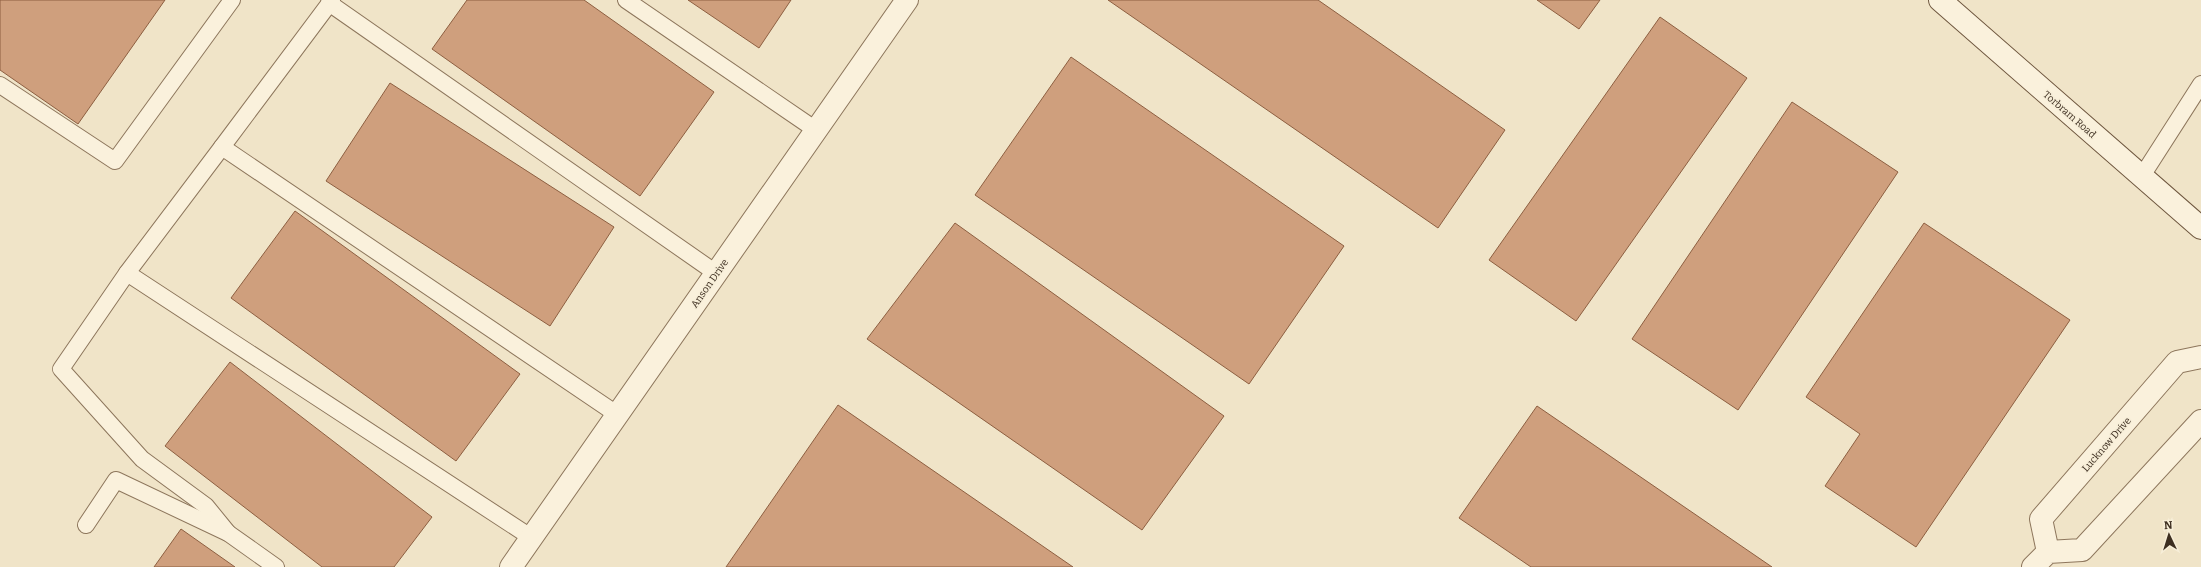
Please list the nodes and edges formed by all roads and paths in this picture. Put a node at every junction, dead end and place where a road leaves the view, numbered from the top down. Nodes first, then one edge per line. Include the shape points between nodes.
1 (232, 0) edge
2 (626, 0) edge
3 (907, 0) edge
4 (1940, 0) edge
5 (330, 2) edge
6 (2201, 84) edge
7 (0, 85) edge
8 (816, 130) junction
9 (222, 147) junction
10 (2142, 176) junction
11 (2201, 228) edge
12 (127, 273) junction
13 (716, 273) junction
14 (2201, 357) edge
15 (618, 415) junction
16 (2201, 421) edge
17 (86, 526) dead end
18 (228, 533) junction
19 (532, 538) junction
20 (2041, 560) edge
21 (276, 567) edge
22 (511, 567) edge

1 - 7 lane via 115,161
2 - 8 lane
3 - 8 street, Anson Drive
4 - 10 street, Torbram Road
5 - 9 lane
5 - 13 lane
6 - 10 lane
8 - 13 street, Anson Drive
9 - 12 lane
9 - 15 lane
10 - 11 street, Torbram Road
12 - 18 lane via 61,369 142,459 206,506
12 - 19 lane
13 - 15 street, Anson Drive
14 - 20 street, Lucknow Drive via 2177,362 2041,519
15 - 19 street, Anson Drive
16 - 20 street, Lucknow Drive via 2082,550
17 - 18 lane via 116,480
18 - 21 lane
19 - 22 street, Anson Drive

